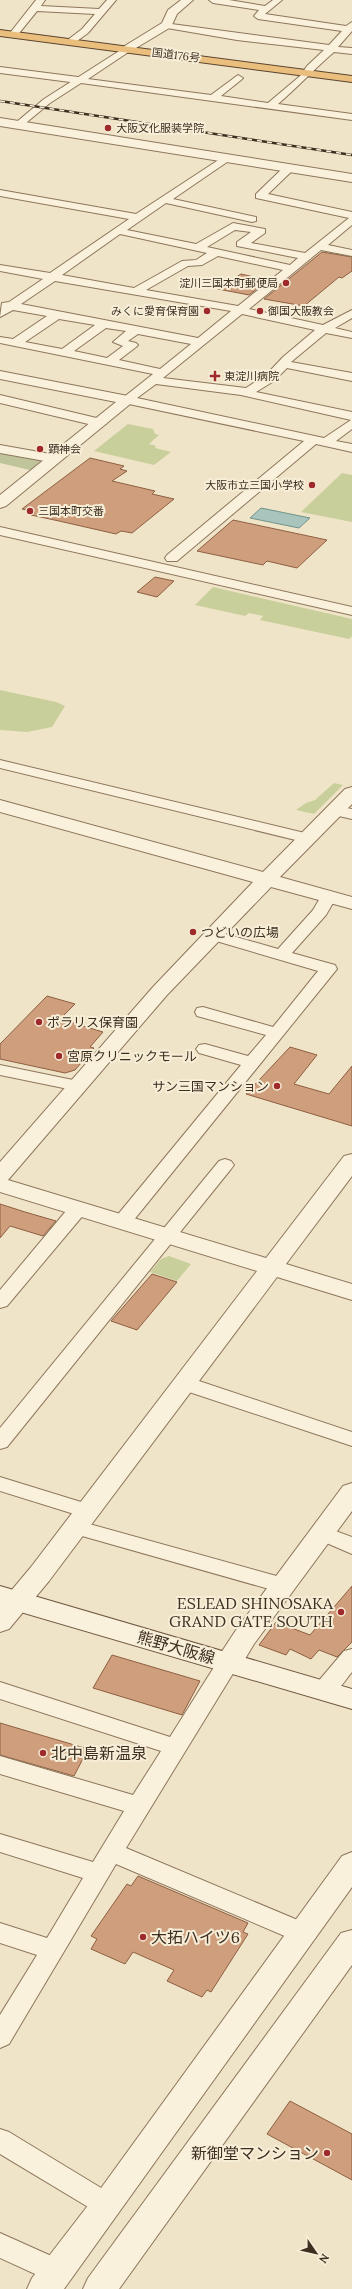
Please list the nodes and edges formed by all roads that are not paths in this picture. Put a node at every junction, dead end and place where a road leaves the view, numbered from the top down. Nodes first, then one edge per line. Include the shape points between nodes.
1 (41, 0) edge
2 (188, 0) edge
3 (213, 0) edge
4 (278, 0) edge
5 (95, 1) dead end
6 (111, 1) edge
7 (35, 8) junction
8 (267, 9) junction
9 (103, 12) junction
10 (167, 25) junction
11 (350, 27) edge
12 (0, 33) edge
13 (13, 35) junction
14 (340, 38) junction
15 (352, 40) edge
16 (70, 42) junction
17 (332, 48) junction
18 (127, 49) junction
19 (352, 51) edge
20 (0, 70) edge
21 (307, 73) junction
22 (238, 78) dead end
23 (352, 79) edge
24 (78, 80) junction
25 (213, 98) junction
26 (270, 106) junction
27 (352, 117) edge
28 (0, 122) edge
29 (18, 126) junction
30 (226, 158) junction
31 (289, 168) junction
32 (352, 178) edge
33 (0, 193) edge
34 (165, 200) junction
35 (352, 215) edge
36 (138, 217) junction
37 (352, 220) edge
38 (256, 230) junction
39 (119, 231) junction
40 (247, 245) junction
41 (318, 246) junction
42 (198, 248) junction
43 (217, 252) junction
44 (352, 253) edge
45 (231, 255) junction
46 (306, 256) junction
47 (0, 268) edge
48 (290, 268) junction
49 (53, 277) junction
50 (136, 292) junction
51 (0, 304) edge
52 (12, 306) junction
53 (241, 310) junction
54 (352, 313) edge
55 (0, 314) edge
56 (57, 315) junction
57 (104, 324) junction
58 (324, 329) junction
59 (134, 330) junction
60 (352, 335) edge
61 (0, 340) edge
62 (200, 342) junction
63 (15, 343) junction
64 (64, 353) junction
65 (109, 362) junction
66 (283, 364) junction
67 (0, 375) edge
68 (160, 376) junction
69 (352, 377) edge
70 (248, 392) junction
71 (0, 399) edge
72 (128, 400) junction
73 (352, 416) edge
74 (101, 422) junction
75 (352, 423) edge
76 (314, 439) junction
77 (327, 442) junction
78 (352, 448) edge
79 (0, 449) edge
80 (56, 459) junction
81 (0, 503) edge
82 (0, 519) edge
83 (0, 531) edge
84 (171, 557) junction
85 (158, 567) junction
86 (320, 592) junction
87 (352, 598) edge
88 (310, 602) junction
89 (352, 611) edge
90 (0, 764) edge
91 (352, 793) edge
92 (0, 806) edge
93 (343, 812) edge
94 (308, 838) junction
95 (268, 878) junction
96 (329, 896) junction
97 (352, 903) edge
98 (212, 934) junction
99 (281, 956) junction
100 (203, 1012) dead end
101 (277, 1033) junction
102 (205, 1049) dead end
103 (252, 1063) junction
104 (0, 1070) edge
105 (78, 1086) junction
106 (352, 1161) edge
107 (225, 1165) dead end
108 (0, 1176) edge
109 (0, 1185) edge
110 (78, 1209) junction
111 (122, 1222) junction
112 (169, 1236) junction
113 (271, 1267) junction
114 (352, 1292) edge
115 (0, 1302) edge
116 (184, 1383) junction
117 (352, 1439) edge
118 (0, 1442) edge
119 (0, 1484) edge
120 (352, 1492) edge
121 (81, 1519) junction
122 (322, 1533) junction
123 (352, 1546) edge
124 (283, 1585) junction
125 (9, 1598) edge
126 (0, 1622) edge
127 (352, 1657) edge
128 (229, 1662) junction
129 (0, 1690) edge
130 (324, 1690) junction
131 (352, 1699) edge
132 (175, 1747) junction
133 (0, 1765) edge
134 (139, 1806) junction
135 (0, 1843) edge
136 (112, 1852) junction
137 (352, 1864) edge
138 (98, 1874) junction
139 (303, 1932) junction
140 (0, 1933) edge
141 (352, 1942) edge
142 (53, 1950) junction
143 (0, 2037) edge
144 (0, 2140) edge
145 (107, 2204) junction
146 (0, 2246) edge
147 (50, 2280) edge
148 (100, 2289) edge

1 - 7 street
2 - 10 street via 172,12
3 - 8 street
4 - 8 street
5 - 6 street
6 - 9 street
7 - 9 street
7 - 13 street
8 - 11 street via 258,16
9 - 16 street
10 - 17 street via 237,37
10 - 18 street
11 - 14 street
12 - 13 highway, 国道176号
13 - 16 highway, 国道176号
14 - 15 street
14 - 17 street
16 - 18 highway, 国道176号
17 - 19 street
17 - 21 street
18 - 21 highway, 国道176号
18 - 24 street
20 - 24 street
21 - 23 highway, 国道176号
21 - 26 street
22 - 25 street
24 - 25 street
24 - 29 street via 47,100
25 - 26 street
26 - 27 street
28 - 29 street
29 - 30 street
30 - 31 street
30 - 34 street
31 - 32 street
31 - 35 street via 260,196
33 - 36 street
34 - 36 street
34 - 38 street via 267,222
36 - 39 street
37 - 41 street
38 - 40 street via 261,231 242,244
38 - 42 street via 234,226
39 - 42 street
39 - 49 street
40 - 45 street
40 - 46 street
41 - 44 street
41 - 46 street
42 - 43 street
43 - 45 street
43 - 50 street via 198,263 186,263
45 - 48 street
46 - 48 street
47 - 49 street
48 - 53 street
49 - 50 street
49 - 52 street
50 - 53 street
51 - 52 street
52 - 55 street
52 - 56 street
53 - 58 street
53 - 62 street
54 - 58 street
56 - 57 street
56 - 63 street
57 - 59 street
57 - 64 street
58 - 60 street
58 - 66 street
59 - 62 street
59 - 65 street via 119,342 132,345
61 - 63 street
62 - 68 street
63 - 64 street
64 - 65 street
65 - 68 street
66 - 69 street
66 - 70 street via 270,378
67 - 72 street
68 - 70 street
68 - 72 street
70 - 73 street via 246,393
71 - 74 street
72 - 74 street
72 - 76 street
74 - 80 street
75 - 77 street
76 - 77 street
76 - 84 street
77 - 78 street
79 - 80 street
80 - 81 street
82 - 84 street
83 - 85 street
84 - 85 street
84 - 86 street
85 - 88 street
86 - 87 street
86 - 88 street via 323,596
88 - 89 street
90 - 94 street
91 - 93 street
92 - 95 street
93 - 94 street
94 - 95 street
95 - 96 street
95 - 98 street
96 - 97 street
96 - 99 street via 320,912
98 - 99 street
98 - 105 street
99 - 101 street via 329,969
100 - 101 street
101 - 103 street
102 - 103 street
103 - 111 street
104 - 105 street
105 - 108 street
106 - 113 street
107 - 112 street
109 - 110 street
110 - 111 street
110 - 115 street
111 - 112 street
112 - 113 street
112 - 118 street
113 - 114 street
113 - 116 street
116 - 117 street
116 - 121 street
119 - 121 street
120 - 122 street
121 - 124 street
121 - 125 street
122 - 123 street
122 - 124 street
124 - 128 street
125 - 126 street
125 - 128 street, 熊野大阪線
127 - 130 street
128 - 130 street, 熊野大阪線
128 - 132 street
129 - 132 street
130 - 131 street, 熊野大阪線
132 - 134 street
133 - 134 street
134 - 136 street
135 - 138 street
136 - 138 street
136 - 139 street
137 - 139 street
138 - 142 street
139 - 145 street
140 - 142 street
141 - 148 street
142 - 143 street
144 - 145 street
145 - 147 street
146 - 147 street

